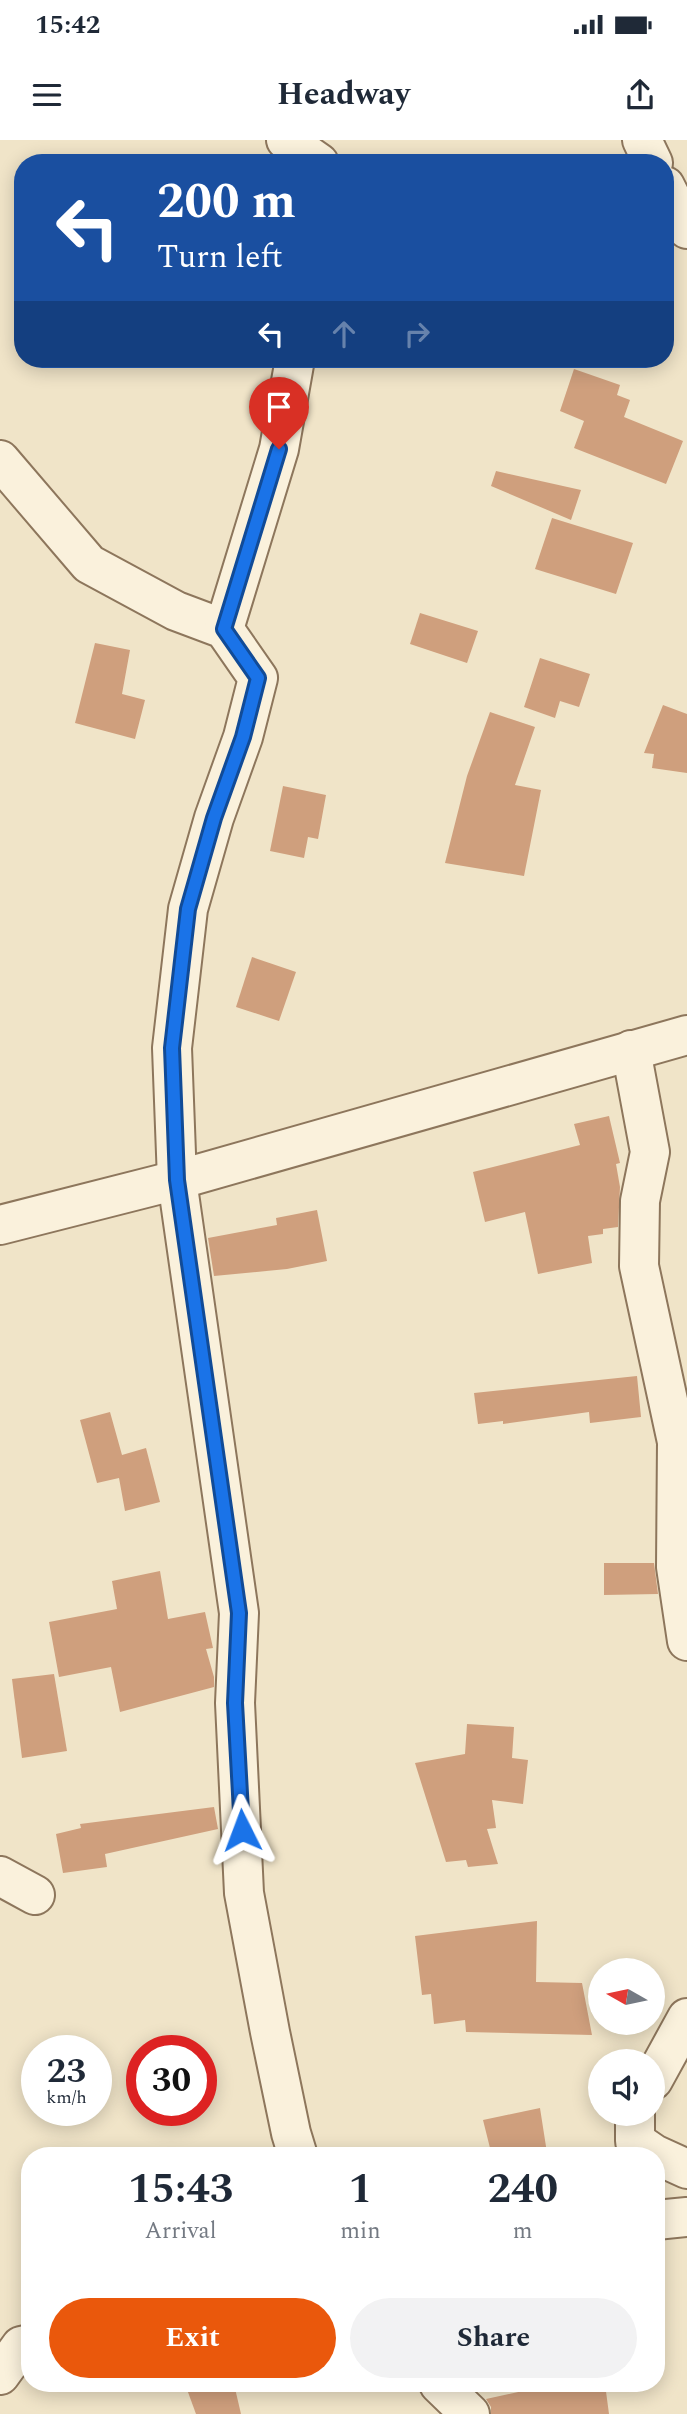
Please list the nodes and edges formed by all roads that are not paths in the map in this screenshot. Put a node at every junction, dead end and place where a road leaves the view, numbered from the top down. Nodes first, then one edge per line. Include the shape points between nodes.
1 (286, 140) edge
2 (306, 154) edge
3 (674, 204) edge
4 (687, 229) edge
5 (293, 368) edge
6 (0, 460) edge
7 (224, 629) junction
8 (687, 1035) edge
9 (631, 1051) junction
10 (177, 1180) junction
11 (0, 1225) edge
12 (687, 1641) edge
13 (0, 1877) edge
14 (35, 1895) dead end
15 (687, 2018) edge
16 (665, 2058) edge
17 (635, 2126) edge
18 (295, 2147) edge
19 (644, 2147) edge
20 (665, 2159) edge
21 (687, 2169) edge
22 (687, 2217) edge
23 (665, 2219) edge
24 (21, 2346) edge
25 (0, 2375) edge
26 (447, 2392) edge
27 (470, 2414) edge

1 - 2 street
3 - 4 street
5 - 7 street via 279,449
6 - 7 street via 89,564 176,611
7 - 10 street via 258,678 188,909 172,1048
8 - 9 street
9 - 10 street
9 - 12 street via 650,1152 640,1202 639,1266 677,1443 676,1567
10 - 11 street
10 - 18 street via 239,1613 235,1703 244,1893
13 - 14 street
15 - 16 street
17 - 19 street via 635,2141
20 - 21 street
22 - 23 street
24 - 25 street
26 - 27 street

